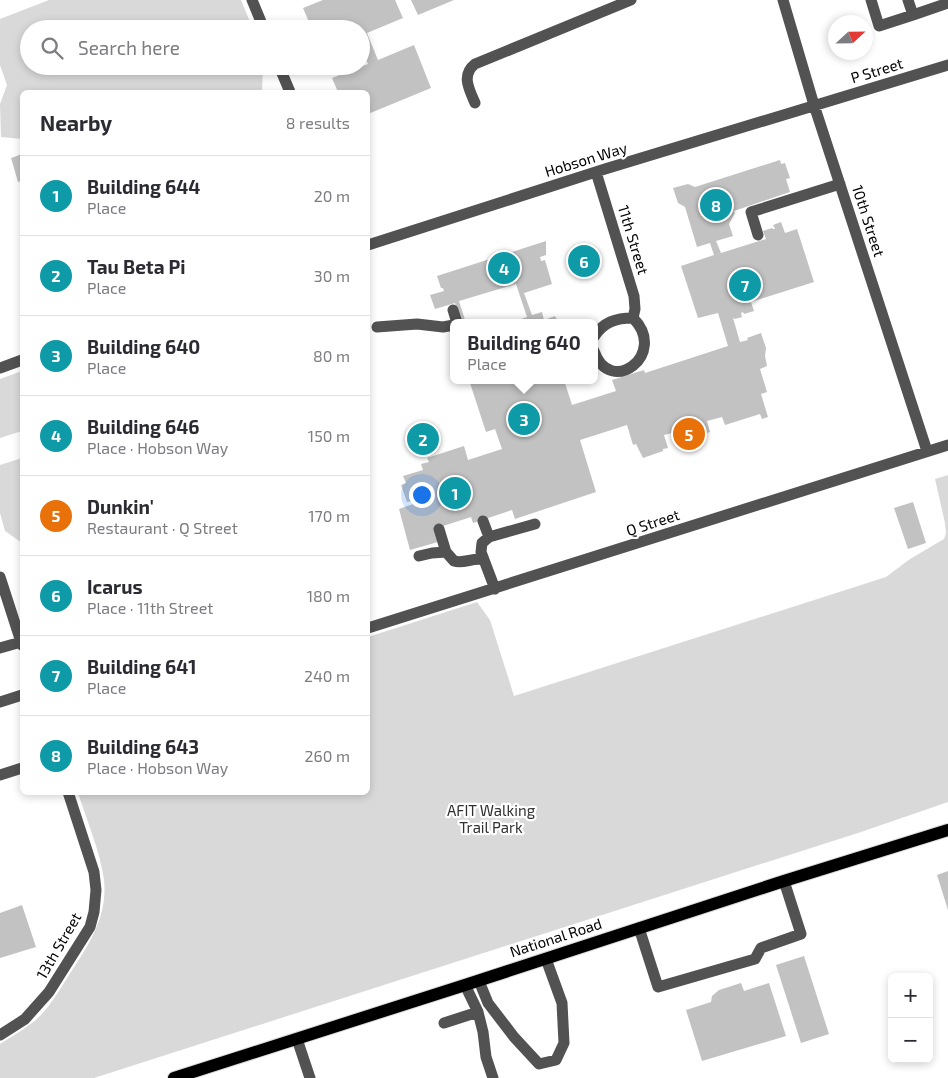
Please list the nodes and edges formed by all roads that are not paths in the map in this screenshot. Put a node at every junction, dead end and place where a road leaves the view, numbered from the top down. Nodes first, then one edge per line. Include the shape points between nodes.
1 (252, 0) edge
2 (631, 0) edge
3 (783, 0) edge
4 (871, 0) edge
5 (908, 0) edge
6 (948, 4) edge
7 (914, 15) junction
8 (260, 20) edge
9 (948, 65) edge
10 (283, 75) edge
11 (289, 90) edge
12 (475, 103) dead end
13 (814, 105) junction
14 (596, 172) junction
15 (840, 184) junction
16 (758, 235) dead end
17 (370, 244) edge
18 (453, 310) dead end
19 (634, 318) junction
20 (454, 319) edge
21 (450, 325) edge
22 (377, 327) dead end
23 (598, 330) edge
24 (598, 360) edge
25 (20, 361) edge
26 (0, 368) edge
27 (948, 445) edge
28 (927, 451) junction
29 (483, 521) dead end
30 (534, 524) dead end
31 (439, 529) dead end
32 (489, 538) junction
33 (423, 552) dead end
34 (446, 552) junction
35 (484, 560) junction
36 (0, 577) edge
37 (495, 589) junction
38 (370, 627) edge
39 (20, 638) edge
40 (20, 644) edge
41 (0, 648) edge
42 (20, 696) edge
43 (0, 702) edge
44 (20, 769) edge
45 (0, 775) edge
46 (69, 795) edge
47 (948, 830) edge
48 (784, 881) junction
49 (639, 928) junction
50 (546, 959) junction
51 (478, 981) junction
52 (465, 985) junction
53 (478, 1012) junction
54 (444, 1024) dead end
55 (0, 1035) edge
56 (298, 1039) junction
57 (174, 1078) edge
58 (310, 1078) edge
59 (493, 1078) edge

1 - 8 street
2 - 12 street via 475,64 466,76
3 - 13 street, 10th Street
4 - 7 street via 879,26
5 - 7 street
6 - 7 street
9 - 13 street, P Street
10 - 11 street
13 - 14 street, Hobson Way
13 - 15 street, 10th Street
14 - 17 street, Hobson Way
14 - 19 street, 11th Street via 634,296
15 - 16 street via 751,212
15 - 28 street, 10th Street
18 - 20 street
19 - 23 street via 609,322
19 - 24 street, 11th Street via 641,328 644,347 640,360 632,368 620,372 608,369
21 - 22 street
25 - 26 street
27 - 28 street, Q Street
28 - 37 street, Q Street
29 - 32 street
30 - 32 street
31 - 34 street
32 - 35 street via 481,546
33 - 34 street
34 - 35 street via 451,560 457,562
35 - 37 street
36 - 39 street
37 - 38 street, Q Street
40 - 41 street
42 - 43 street
44 - 45 street
46 - 55 street, 13th Street via 94,872 96,890 90,927 49,992 25,1019
47 - 48 main road, National Road
48 - 49 main road, National Road
48 - 49 street via 801,934 761,948 755,959 658,988
49 - 50 main road, National Road
50 - 51 main road, National Road
50 - 51 street via 562,1003 564,1043 556,1060 539,1064 488,1003
51 - 52 main road, National Road
52 - 53 street
52 - 56 main road, National Road
53 - 54 street
53 - 59 street
56 - 57 main road, National Road
56 - 58 street

